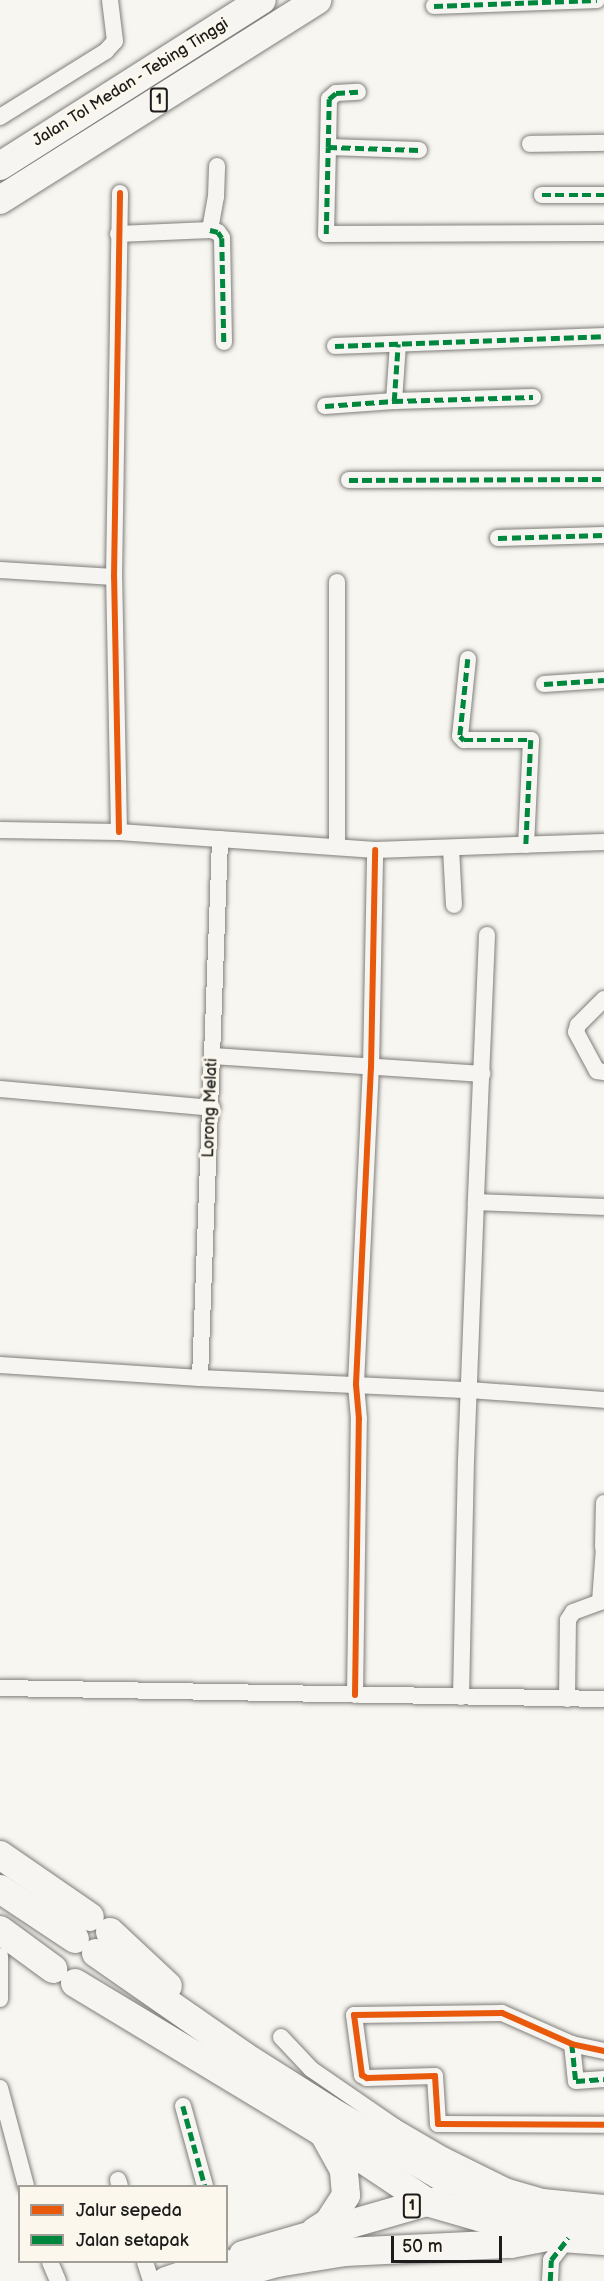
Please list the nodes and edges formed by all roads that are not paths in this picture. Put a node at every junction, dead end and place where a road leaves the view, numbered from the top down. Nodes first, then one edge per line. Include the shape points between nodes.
1 (110, 0) edge
2 (262, 0) edge
3 (317, 0) edge
4 (597, 0) edge
5 (434, 6) dead end
6 (358, 92) dead end
7 (0, 117) edge
8 (604, 143) edge
9 (530, 144) dead end
10 (328, 147) junction
11 (419, 150) dead end
12 (217, 165) dead end
13 (0, 166) edge
14 (120, 193) dead end
15 (542, 195) dead end
16 (604, 195) edge
17 (0, 200) edge
18 (210, 230) junction
19 (604, 233) edge
20 (118, 234) junction
21 (604, 336) edge
22 (224, 342) dead end
23 (398, 344) junction
24 (335, 346) dead end
25 (533, 397) dead end
26 (394, 401) junction
27 (326, 406) dead end
28 (604, 479) edge
29 (349, 480) dead end
30 (604, 534) edge
31 (498, 538) dead end
32 (0, 570) edge
33 (114, 577) junction
34 (337, 582) dead end
35 (468, 659) dead end
36 (604, 680) edge
37 (544, 684) dead end
38 (0, 830) edge
39 (119, 832) junction
40 (220, 839) junction
41 (604, 842) edge
42 (526, 845) junction
43 (337, 846) junction
44 (451, 848) junction
45 (375, 850) junction
46 (454, 905) dead end
47 (487, 936) dead end
48 (604, 999) edge
49 (213, 1056) junction
50 (371, 1068) junction
51 (604, 1072) edge
52 (482, 1074) junction
53 (0, 1089) edge
54 (212, 1108) junction
55 (476, 1202) junction
56 (604, 1208) edge
57 (0, 1365) edge
58 (200, 1378) junction
59 (356, 1384) junction
60 (469, 1390) junction
61 (604, 1400) edge
62 (604, 1503) edge
63 (604, 1547) edge
64 (0, 1688) edge
65 (356, 1695) junction
66 (461, 1697) junction
67 (567, 1698) junction
68 (604, 1699) edge
69 (0, 1856) edge
70 (0, 1889) edge
71 (0, 1930) edge
72 (93, 1935) junction
73 (0, 1956) edge
74 (0, 1999) edge
75 (281, 2037) dead end
76 (572, 2044) junction
77 (604, 2052) edge
78 (604, 2079) edge
79 (0, 2088) edge
80 (183, 2106) dead end
81 (604, 2125) edge
82 (322, 2132) junction
83 (25, 2185) edge
84 (204, 2185) edge
85 (427, 2202) junction
86 (604, 2203) edge
87 (518, 2206) junction
88 (604, 2220) edge
89 (311, 2234) junction
90 (558, 2238) junction
91 (604, 2241) edge
92 (50, 2263) edge
93 (145, 2263) edge
94 (277, 2263) edge
95 (224, 2268) edge
96 (58, 2281) edge
97 (151, 2281) edge
98 (166, 2281) edge
99 (550, 2281) edge

1 - 7 street via 115,41 106,51
2 - 13 highway, Jalan Tol Medan - Tebing Tinggi / 1
3 - 17 highway, Jalan Tol Medan - Tebing Tinggi / 1
4 - 5 street
6 - 10 street via 336,93 329,99
8 - 9 street
10 - 11 street
10 - 19 street via 326,234
12 - 18 street
14 - 20 street
15 - 16 street
18 - 20 street
18 - 22 street via 222,238
20 - 33 street
21 - 23 street
23 - 24 street
23 - 26 street
25 - 26 street
26 - 27 street
28 - 29 street
30 - 31 street
32 - 33 street
33 - 39 street
34 - 43 street
35 - 42 street via 460,736 464,740 531,740
36 - 37 street
38 - 39 street
39 - 40 street
40 - 43 street
40 - 49 street, Lorong Melati
41 - 42 street
42 - 44 street
43 - 45 street
44 - 45 street
44 - 46 street
45 - 50 street
47 - 52 street
48 - 51 street via 578,1025 576,1032 597,1071
49 - 50 street
49 - 54 street, Lorong Melati
50 - 52 street
50 - 59 street
52 - 55 street
53 - 54 street
54 - 58 street, Lorong Melati
55 - 56 street
55 - 60 street
57 - 58 street
58 - 59 street
59 - 60 street
59 - 65 street
60 - 61 street
60 - 66 street
62 - 63 street
63 - 67 street via 600,1602 573,1612 568,1620
64 - 65 street
65 - 66 street
66 - 67 street
67 - 68 street
69 - 72 highway
70 - 72 highway
71 - 82 highway via 64,1976
72 - 87 highway via 244,2056 439,2175
73 - 74 street
75 - 86 street via 311,2068 395,2127 445,2156 543,2197
76 - 77 street
76 - 78 street via 576,2082
76 - 81 street via 502,2013 354,2015 362,2075 435,2076 438,2124
79 - 83 street
80 - 84 street
82 - 85 highway
82 - 89 highway via 344,2170 346,2195 328,2223
85 - 87 highway, 1
85 - 89 highway, 1
85 - 90 highway
87 - 88 highway, 1
89 - 94 highway, 1
90 - 91 highway, 1
90 - 94 highway, 1 via 345,2252
90 - 99 street
92 - 96 street
93 - 97 street
94 - 95 highway, 1
95 - 98 highway, 1

